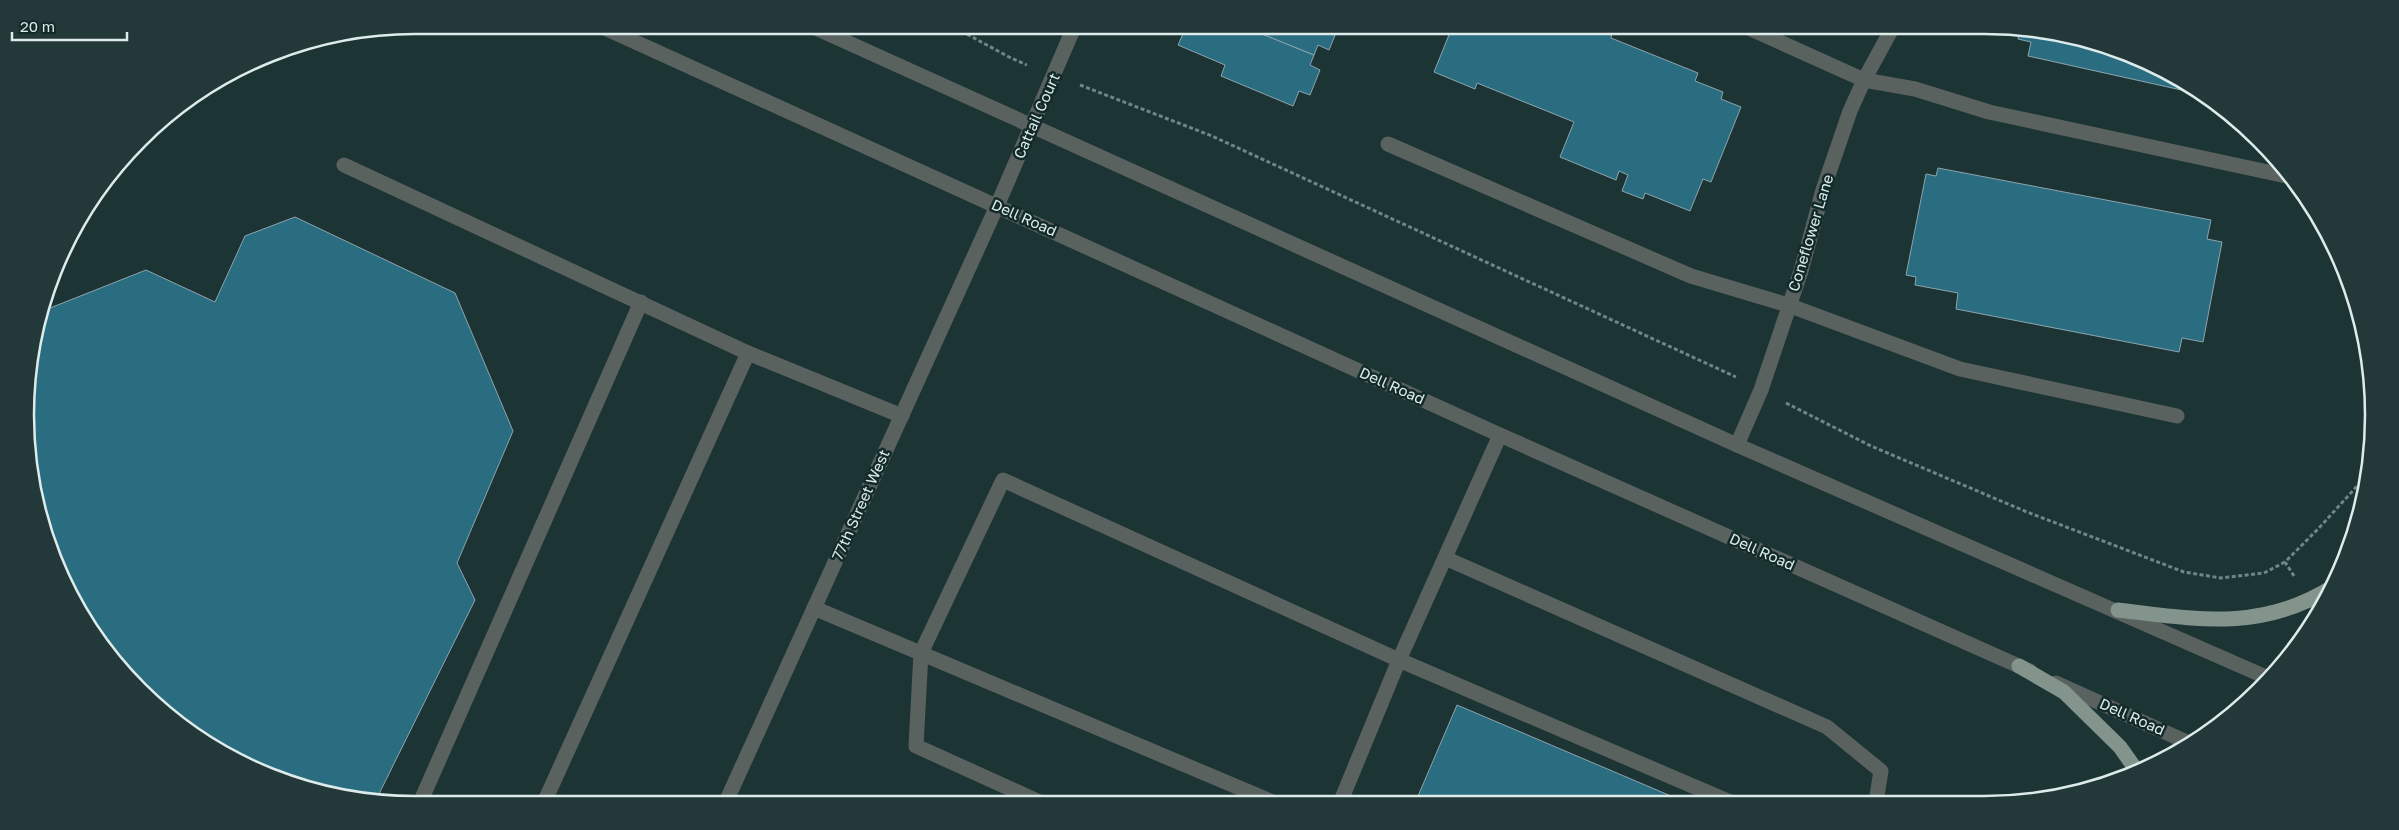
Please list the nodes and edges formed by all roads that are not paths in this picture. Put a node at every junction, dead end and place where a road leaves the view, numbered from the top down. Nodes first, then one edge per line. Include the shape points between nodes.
1 (618, 34) edge
2 (829, 34) edge
3 (1072, 34) edge
4 (1762, 34) edge
5 (1889, 34) edge
6 (1864, 80) junction
7 (1033, 125) junction
8 (1388, 144) dead end
9 (344, 165) dead end
10 (2279, 174) edge
11 (997, 206) junction
12 (641, 302) junction
13 (1788, 305) junction
14 (748, 352) junction
15 (902, 416) junction
16 (2177, 416) dead end
17 (1500, 435) junction
18 (1737, 445) junction
19 (1445, 558) junction
20 (2321, 592) edge
21 (814, 608) junction
22 (2118, 610) junction
23 (922, 653) junction
24 (1399, 660) junction
25 (2019, 666) junction
26 (2263, 675) edge
27 (2183, 740) edge
28 (2133, 766) edge
29 (423, 796) edge
30 (547, 796) edge
31 (729, 796) edge
32 (1026, 796) edge
33 (1259, 796) edge
34 (1343, 796) edge
35 (1716, 796) edge
36 (1877, 796) edge

1 - 11 street, Dell Road
2 - 7 street
3 - 7 street, Cattail Court
4 - 6 street
5 - 6 street, Coneflower Lane
6 - 10 street via 1915,89 1989,112
6 - 13 street, Coneflower Lane via 1823,190 1801,271
7 - 11 street, Cattail Court
7 - 18 street
8 - 13 street via 1692,276
9 - 12 street
11 - 15 street, 77th Street West
11 - 17 street, Dell Road
12 - 14 street
12 - 29 street
13 - 16 street via 1960,369
13 - 18 street, Coneflower Lane via 1761,390
14 - 15 street
14 - 30 street
15 - 21 street, 77th Street West
17 - 19 street
17 - 25 street, Dell Road
18 - 22 street
19 - 24 street
19 - 36 street via 1827,727 1880,771
20 - 22 main road via 2252,618 2226,620
21 - 23 street
21 - 31 street, 77th Street West
22 - 26 street
23 - 24 street via 1004,480
23 - 32 street via 916,746
23 - 33 street
24 - 34 street
24 - 35 street
25 - 27 street, Dell Road
25 - 28 main road via 2064,692 2120,747

